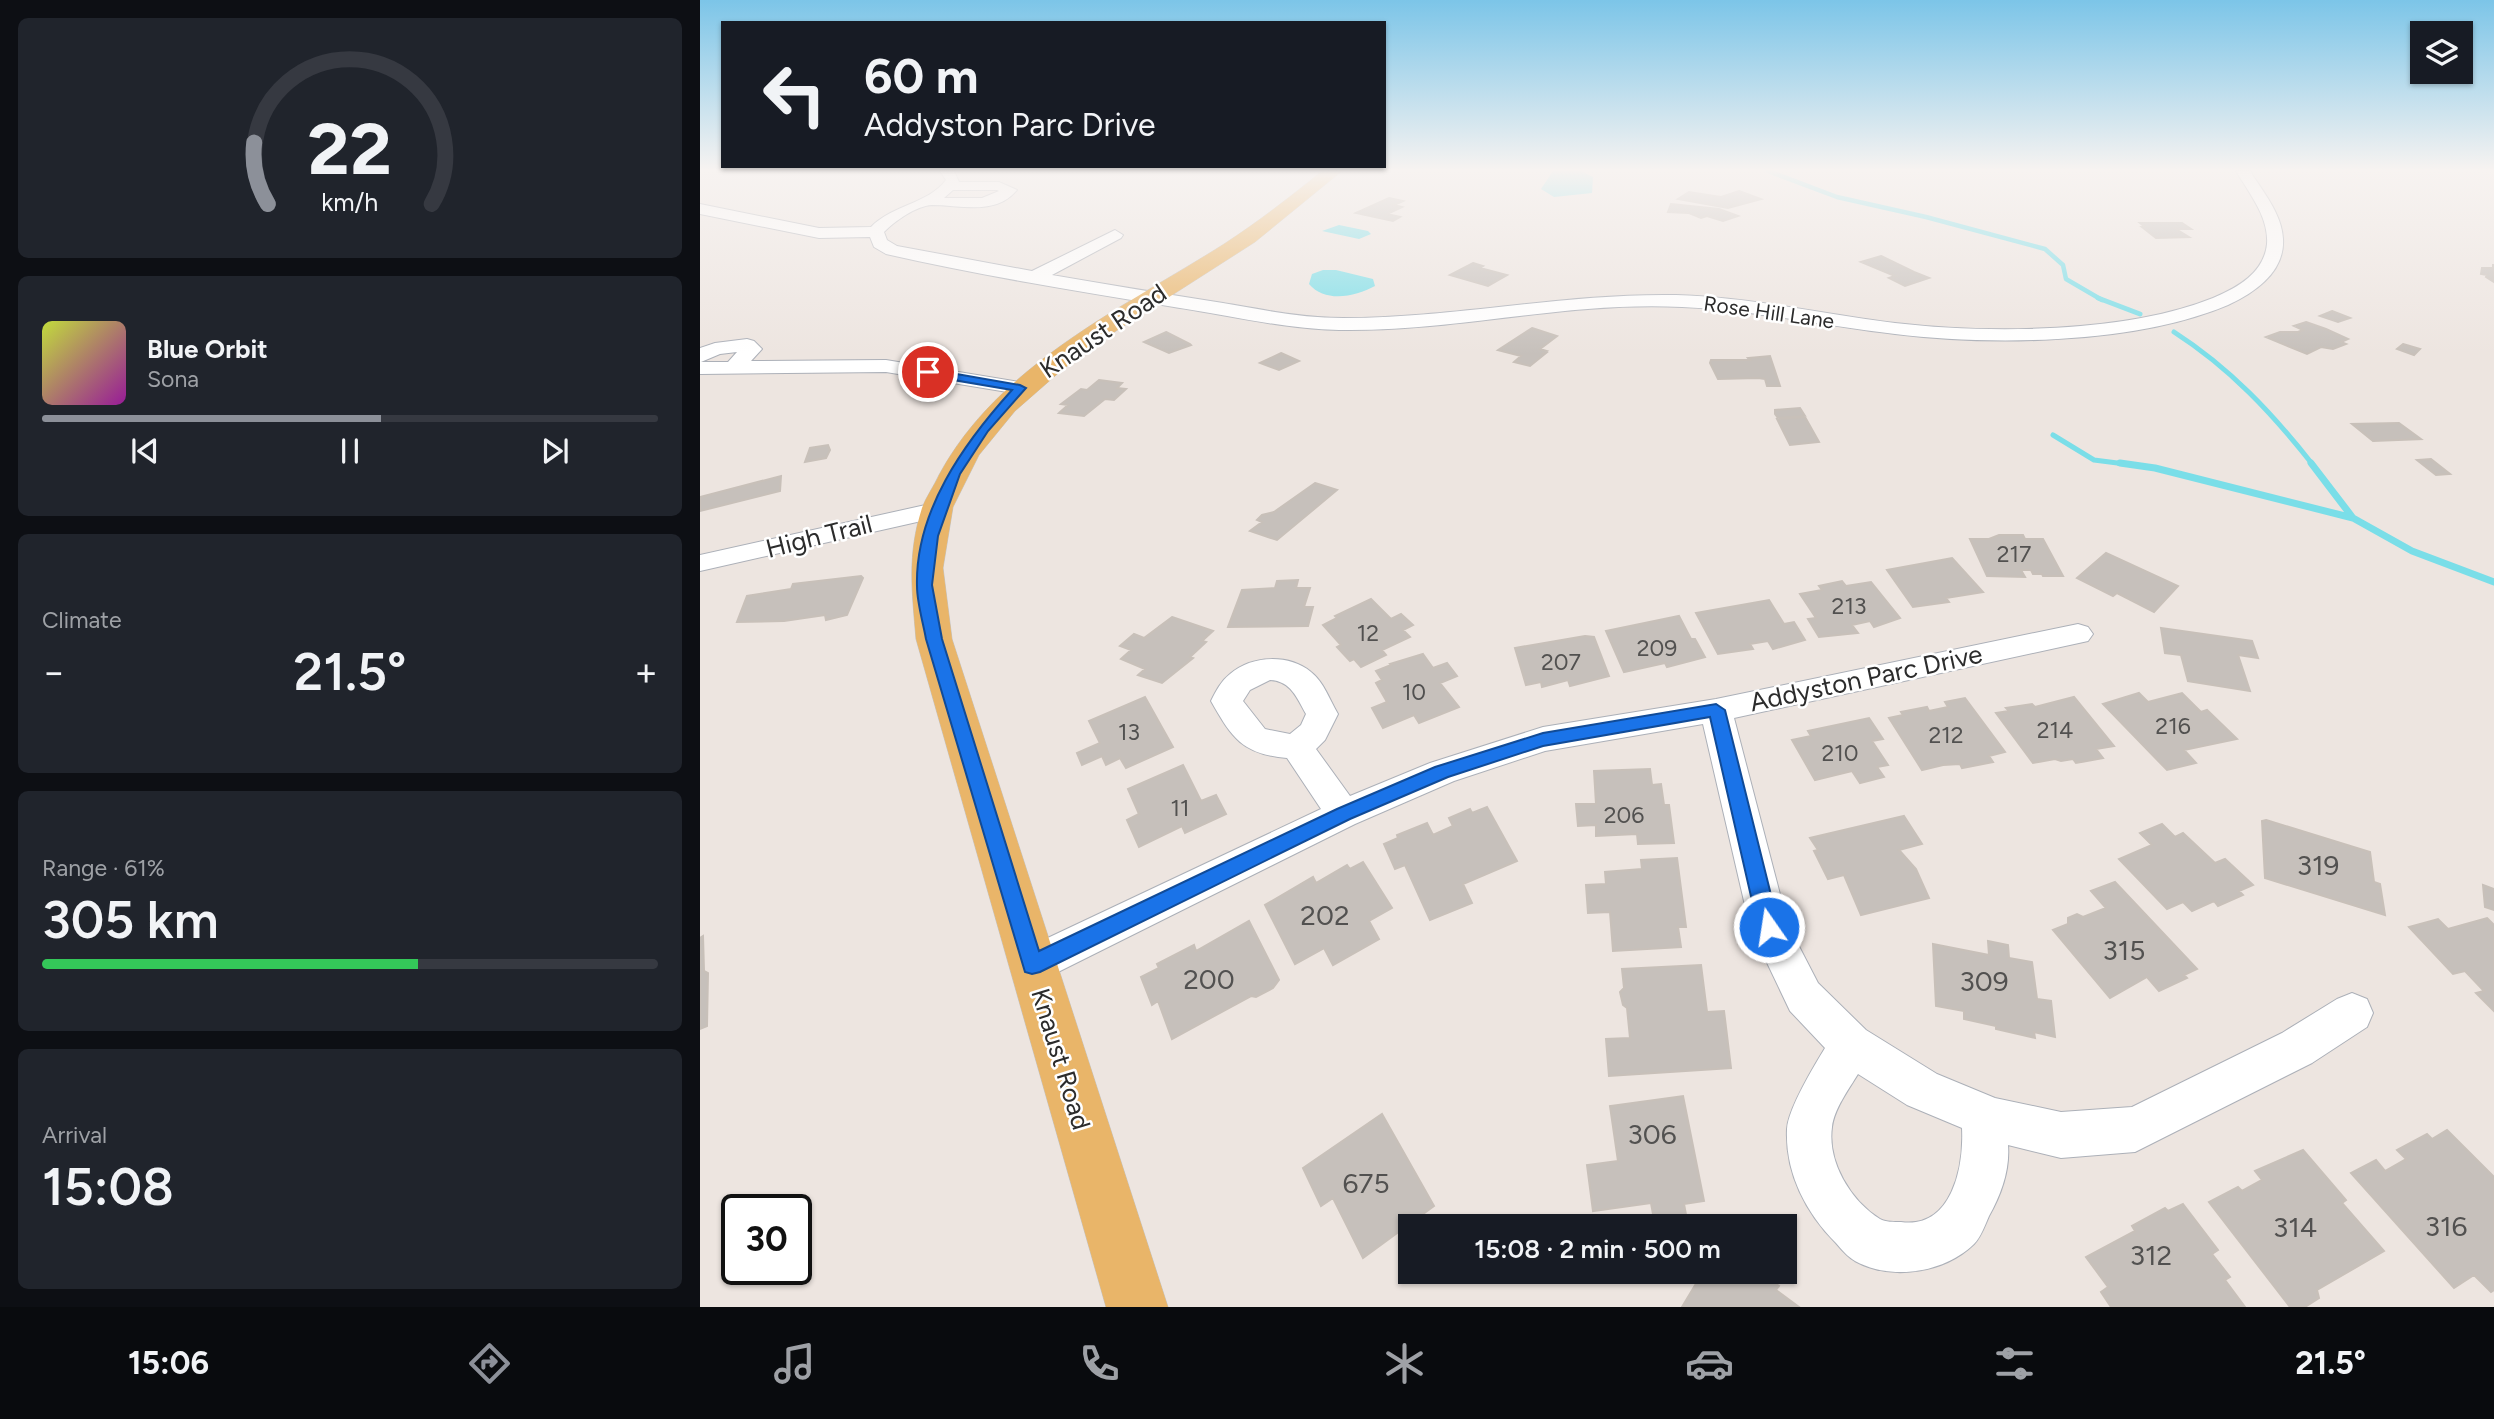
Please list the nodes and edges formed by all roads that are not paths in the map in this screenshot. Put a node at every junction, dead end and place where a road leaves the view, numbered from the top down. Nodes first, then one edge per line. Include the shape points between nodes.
1 (814, 232) edge
2 (876, 232) joint
3 (1256, 232) edge
4 (2274, 232) edge
5 (1115, 235) dead end
6 (1036, 276) junction
7 (1152, 298) junction
8 (700, 356) edge
9 (734, 367) junction
10 (700, 368) edge
11 (1020, 388) junction
12 (939, 510) junction
13 (700, 563) edge
14 (2078, 634) dead end
15 (1716, 710) junction
16 (1297, 747) dead end
17 (1343, 814) junction
18 (1032, 965) junction
19 (2352, 1013) dead end
20 (1850, 1045) junction
21 (1983, 1115) junction
22 (1137, 1307) edge

1 - 2 street
2 - 6 street, Rose Hill Lane via 880,243 892,250
3 - 7 main road, Knaust Road
4 - 7 street, Rose Hill Lane via 2276,250 2267,269 2241,291 2209,307 2114,327 2017,334 1841,322 1725,303 1632,300 1429,321 1334,324
5 - 6 street
6 - 7 street, Rose Hill Lane
7 - 11 main road, Knaust Road via 1071,348
8 - 9 street via 747,345 752,349
9 - 10 street
9 - 11 street via 886,366
11 - 12 main road, Knaust Road via 967,451
12 - 13 street, High Trail
12 - 18 main road, Knaust Road via 926,561 928,613
14 - 15 street, Addyston Parc Drive
15 - 17 street, Addyston Parc Drive via 1543,739 1442,772
15 - 20 street via 1769,927 1804,997
16 - 17 street
17 - 18 street, Addyston Parc Drive
18 - 22 main road, Knaust Road
19 - 21 street via 2297,1048 2135,1129 2061,1135
20 - 21 street via 1922,1090
20 - 21 street via 1809,1127 1813,1168 1831,1205 1870,1243 1910,1248 1938,1242 1959,1225 1980,1186 1986,1154

